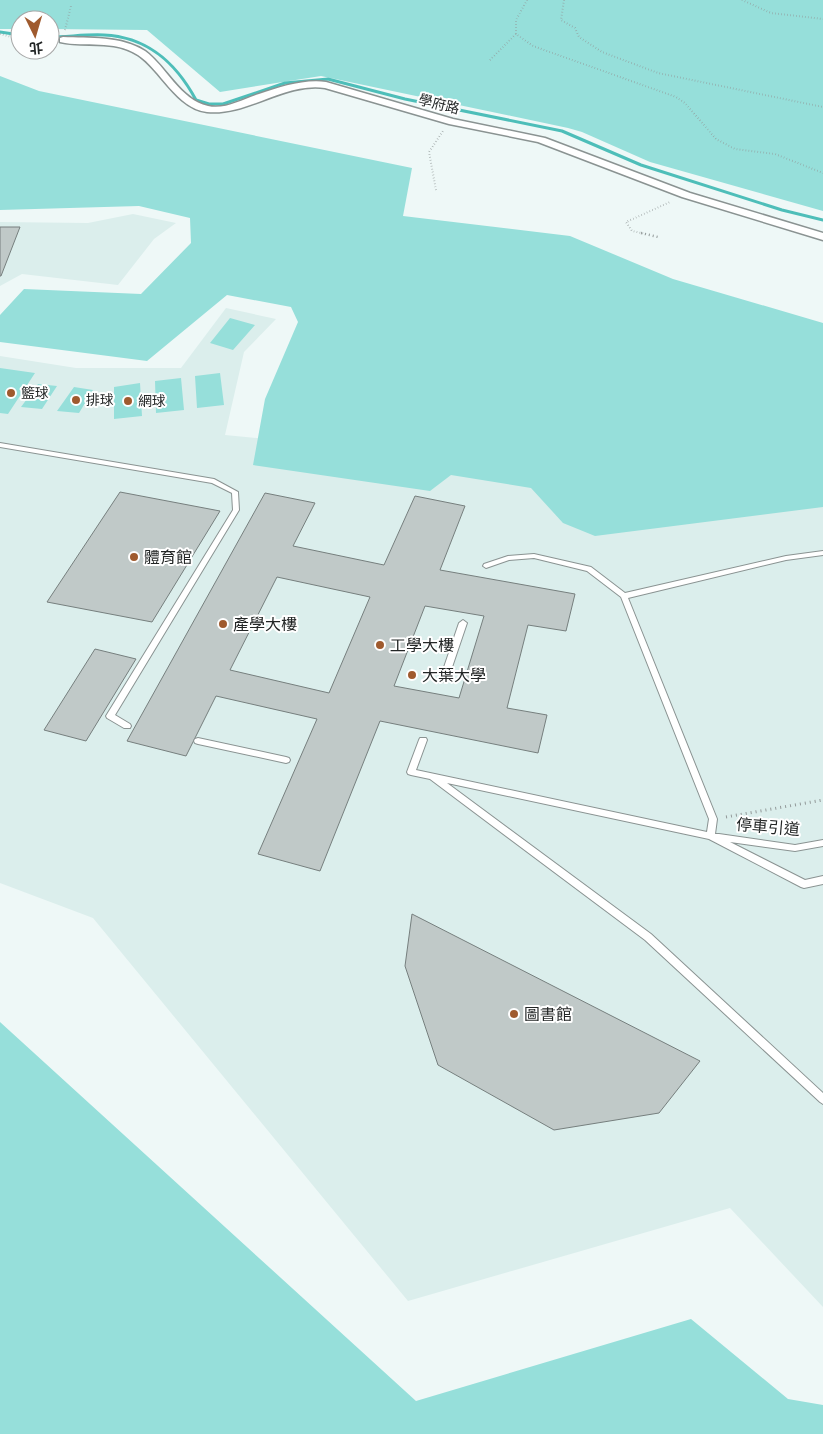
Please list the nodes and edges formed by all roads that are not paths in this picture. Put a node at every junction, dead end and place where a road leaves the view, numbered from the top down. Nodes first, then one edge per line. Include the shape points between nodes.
1 (63, 40) road end
2 (823, 237) edge
3 (0, 445) edge
4 (823, 552) edge
5 (486, 566) dead end
6 (624, 596) junction
7 (464, 623) dead end
8 (444, 679) dead end
9 (127, 726) dead end
10 (423, 740) dead end
11 (198, 741) dead end
12 (286, 760) dead end
13 (429, 775) junction
14 (711, 836) junction
15 (823, 843) edge
16 (823, 880) edge
17 (823, 1099) edge

1 - 2 street, 學府路 via 110,40 140,53 189,101 206,109 234,107 312,83 343,89 452,122 542,140 686,195
3 - 9 lane via 214,481 235,492 236,510 110,716
4 - 6 lane
5 - 6 lane via 508,558 534,556 589,569
6 - 14 lane via 713,819
7 - 8 lane
10 - 13 lane via 411,772
11 - 12 lane
13 - 14 lane
13 - 17 lane via 648,936
14 - 15 lane, 停車引道 via 795,848
14 - 16 lane via 804,884

